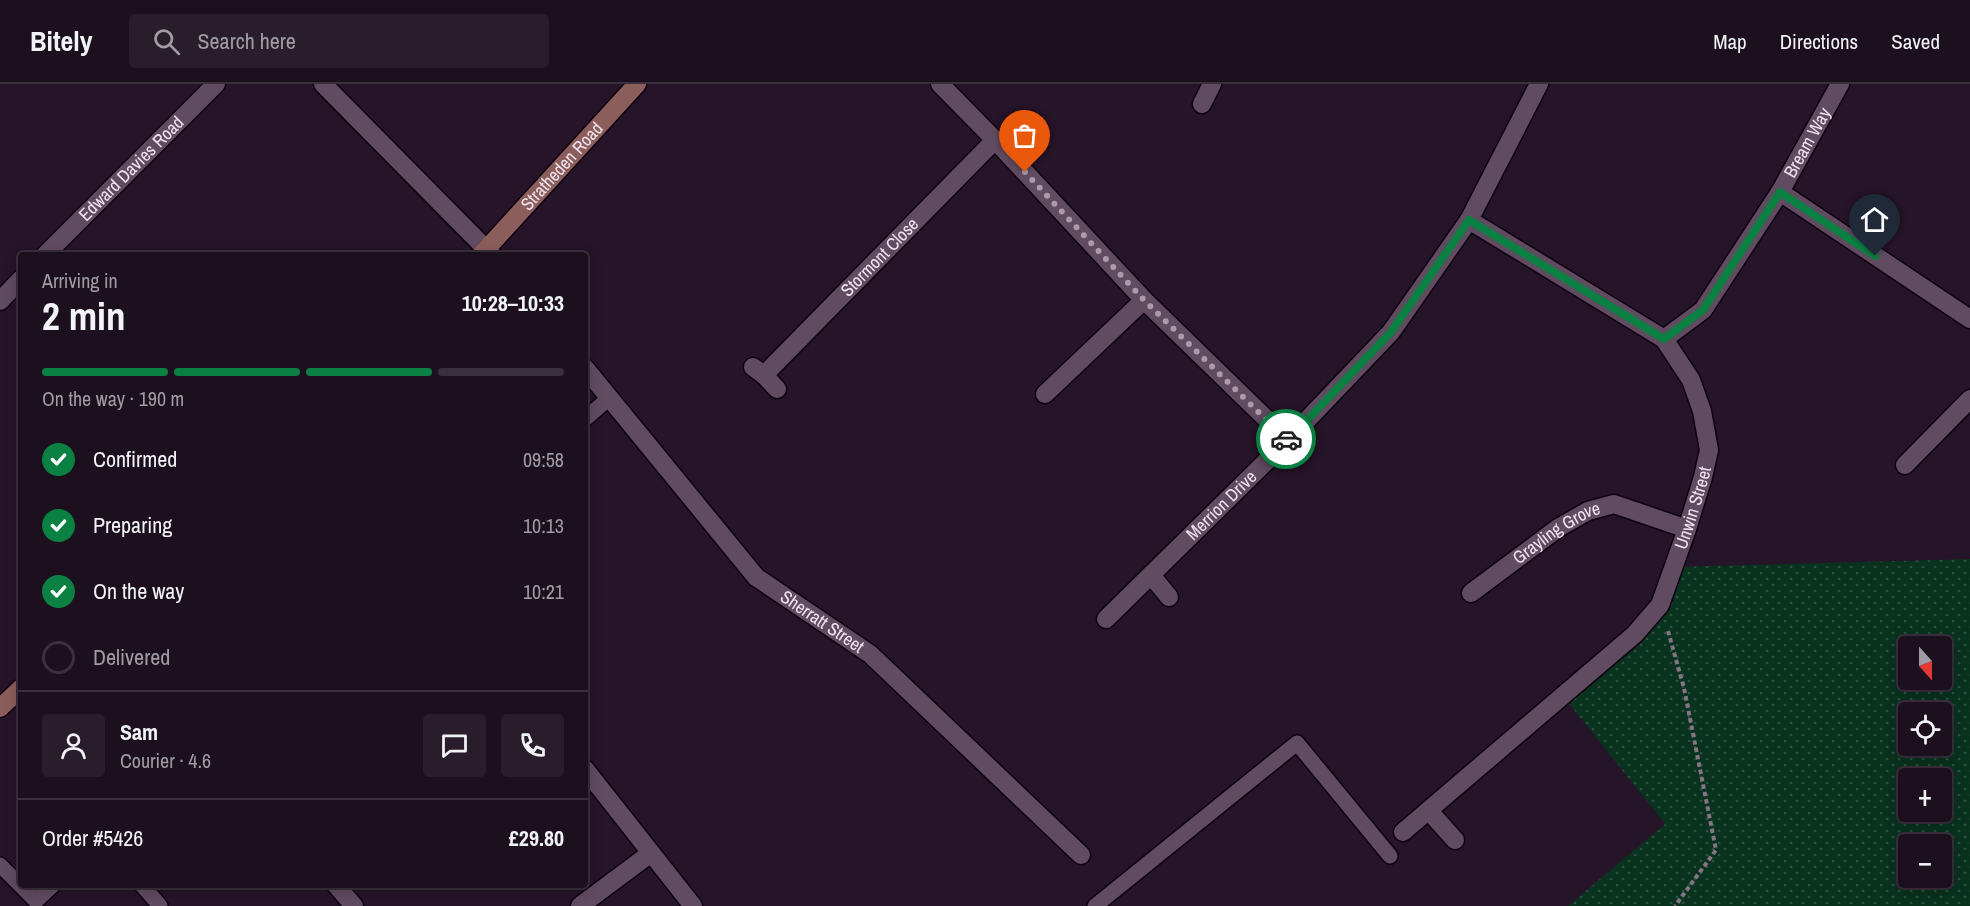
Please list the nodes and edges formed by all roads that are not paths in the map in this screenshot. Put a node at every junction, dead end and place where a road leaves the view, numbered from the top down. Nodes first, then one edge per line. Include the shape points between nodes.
1 (216, 84) edge
2 (323, 84) edge
3 (637, 84) edge
4 (940, 84) edge
5 (1212, 84) edge
6 (1539, 84) edge
7 (1840, 84) edge
8 (1202, 104) dead end
9 (995, 140) junction
10 (1780, 192) junction
11 (1469, 220) junction
12 (48, 252) edge
13 (485, 252) edge
14 (487, 252) edge
15 (18, 282) edge
16 (0, 300) edge
17 (1144, 300) junction
18 (1970, 319) edge
19 (1664, 339) junction
20 (588, 372) edge
21 (777, 388) dead end
22 (1045, 394) dead end
23 (609, 398) junction
24 (1970, 399) edge
25 (588, 416) edge
26 (1288, 440) junction
27 (1905, 465) dead end
28 (1687, 530) junction
29 (1151, 575) junction
30 (1471, 593) dead end
31 (1169, 597) dead end
32 (1106, 619) dead end
33 (18, 691) edge
34 (0, 708) edge
35 (588, 773) edge
36 (1429, 811) junction
37 (1403, 832) dead end
38 (1455, 840) dead end
39 (651, 853) junction
40 (1081, 855) dead end
41 (1390, 856) dead end
42 (0, 865) edge
43 (18, 883) edge
44 (23, 888) edge
45 (50, 888) edge
46 (145, 888) edge
47 (339, 888) edge
48 (160, 906) edge
49 (354, 906) edge
50 (580, 906) edge
51 (693, 906) edge
52 (1095, 906) edge

1 - 12 street, Edward Davies Road
2 - 13 street
3 - 14 street, Stratheden Road
4 - 9 street
5 - 8 street
6 - 11 street, Merrion Drive
7 - 10 street, Bream Way
9 - 17 street
9 - 21 street, Stormont Close via 758,371
10 - 18 street
10 - 19 street, Bream Way via 1703,310
11 - 19 street, Unwin Street
11 - 26 street, Merrion Drive via 1391,332
15 - 16 street
17 - 22 street
17 - 26 street
19 - 28 street, Unwin Street via 1691,380 1709,450
20 - 23 street, Sherratt Street
23 - 25 lane
23 - 40 street, Sherratt Street via 756,577 870,654
24 - 27 street
26 - 29 street, Merrion Drive
28 - 30 street, Grayling Grove via 1614,504 1588,511 1558,528
28 - 36 street, Unwin Street via 1660,605 1635,634
29 - 31 street
29 - 32 street, Merrion Drive
33 - 34 street
35 - 39 street
36 - 37 street, Unwin Street
36 - 38 street
39 - 50 street
39 - 51 street
41 - 52 lane via 1297,743
42 - 43 lane
44 - 45 lane via 36,901
46 - 48 lane
47 - 49 street

